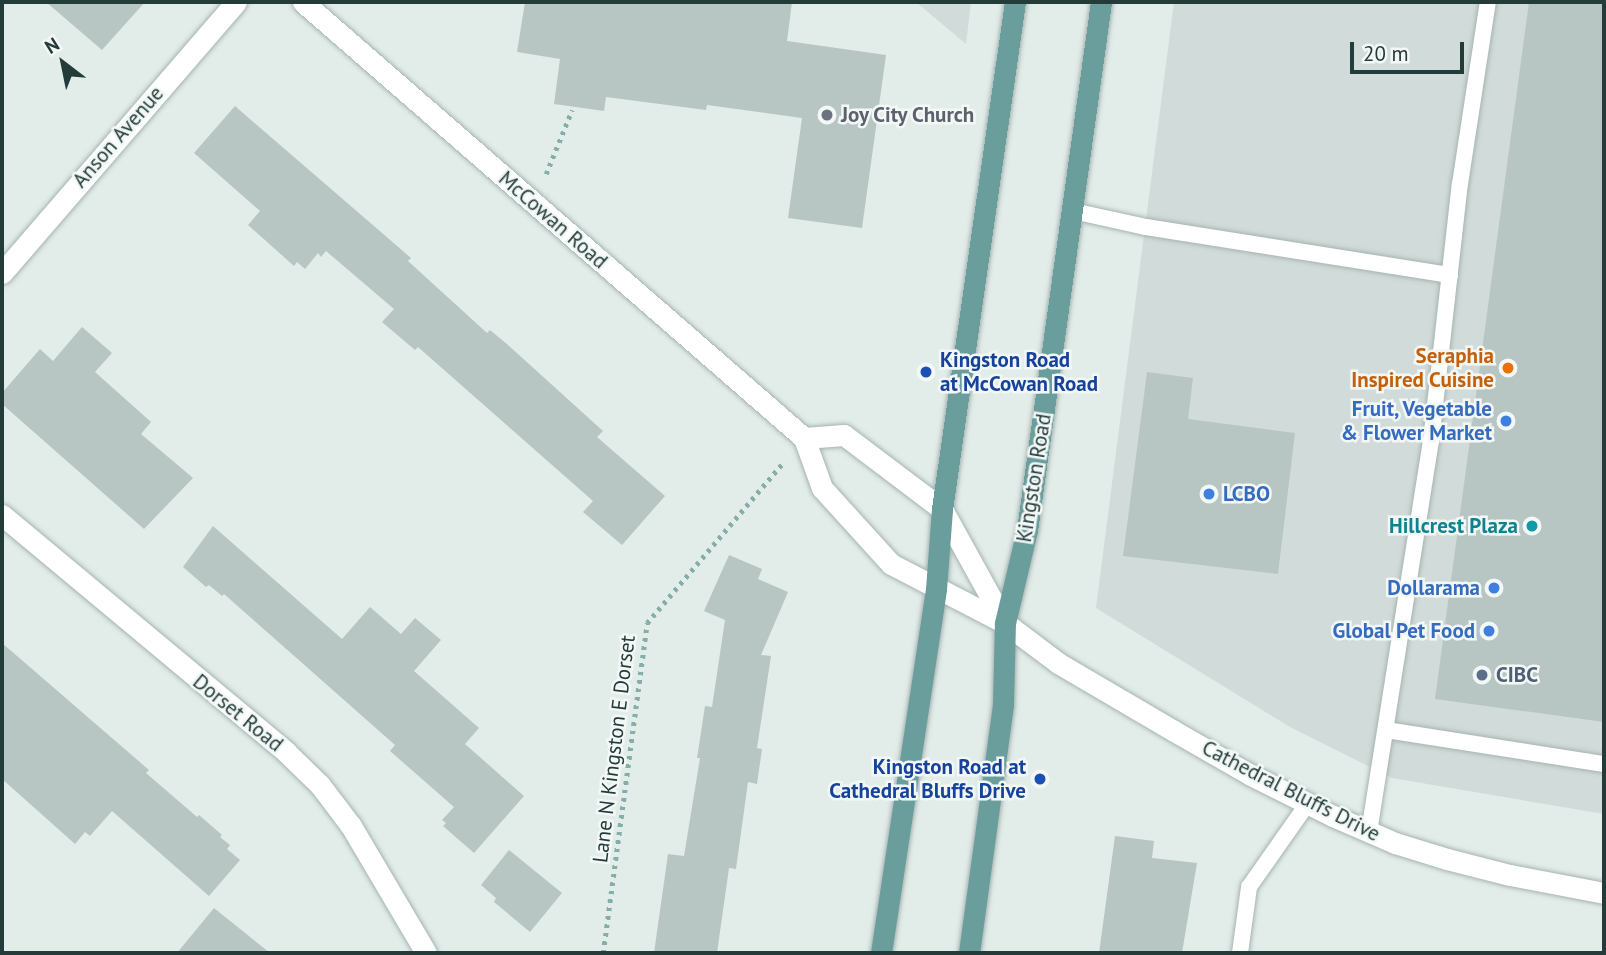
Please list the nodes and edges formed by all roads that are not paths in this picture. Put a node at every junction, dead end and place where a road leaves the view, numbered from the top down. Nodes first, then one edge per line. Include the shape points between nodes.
1 (236, 2) edge
2 (303, 2) edge
3 (1015, 2) edge
4 (1101, 2) edge
5 (1488, 2) edge
6 (1073, 211) junction
7 (2, 273) edge
8 (1450, 275) junction
9 (804, 438) junction
10 (942, 509) junction
11 (2, 515) edge
12 (936, 589) junction
13 (1005, 623) junction
14 (1386, 730) junction
15 (1604, 764) edge
16 (1307, 803) junction
17 (1369, 832) junction
18 (1604, 893) edge
19 (426, 953) edge
20 (881, 953) edge
21 (969, 953) edge
22 (1240, 953) edge

1 - 7 street, Anson Avenue
2 - 9 street, McCowan Road
3 - 10 main road
4 - 6 main road, Kingston Road
5 - 8 lane
6 - 8 lane via 1146,227
6 - 13 main road, Kingston Road via 1027,530
8 - 14 lane via 1431,441
9 - 10 street via 844,435
9 - 12 street, McCowan Road via 822,488 891,564
10 - 12 main road
10 - 13 street
11 - 19 street, Dorset Road via 320,785 351,826
12 - 13 street, McCowan Road
12 - 20 main road
13 - 16 street, Cathedral Bluffs Drive via 1058,663
13 - 21 main road, Kingston Road via 1003,704
14 - 15 lane
14 - 17 lane
16 - 17 street, Cathedral Bluffs Drive
16 - 22 lane via 1249,887
17 - 18 street, Cathedral Bluffs Drive via 1447,859

